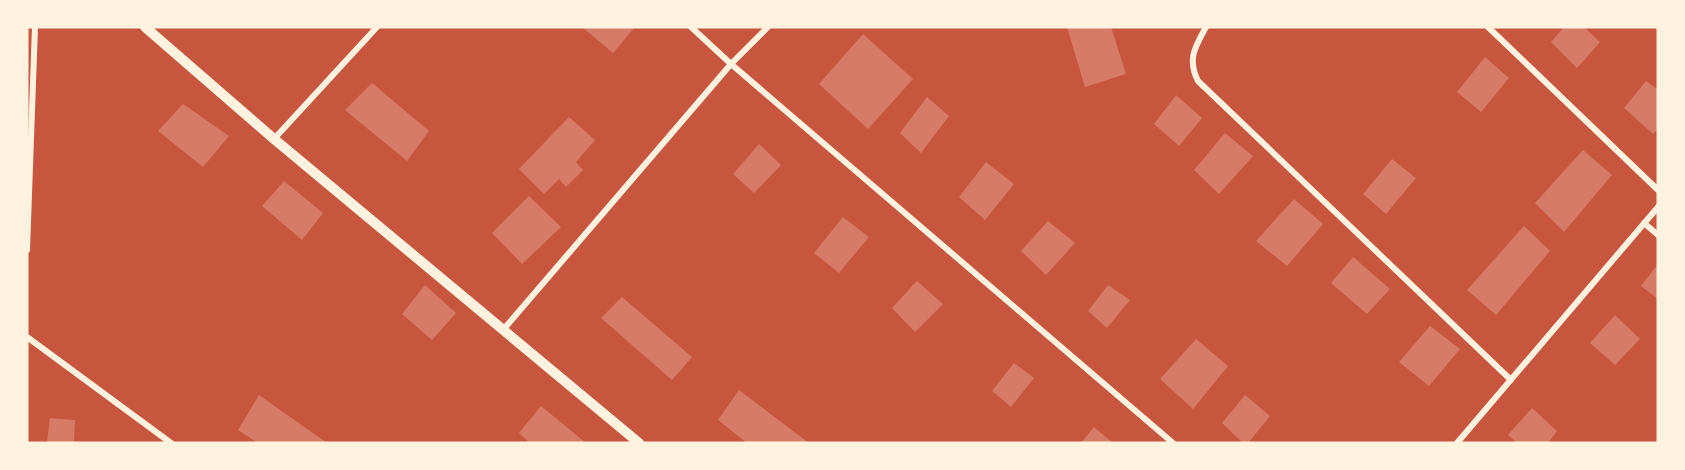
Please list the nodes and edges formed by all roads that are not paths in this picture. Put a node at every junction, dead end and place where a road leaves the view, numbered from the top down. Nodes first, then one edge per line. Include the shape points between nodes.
1 (34, 27) edge
2 (145, 27) edge
3 (376, 27) edge
4 (691, 27) edge
5 (768, 27) edge
6 (1206, 27) edge
7 (1488, 27) edge
8 (731, 64) junction
9 (274, 139) junction
10 (1658, 190) edge
11 (1658, 207) edge
12 (1644, 223) junction
13 (1658, 235) edge
14 (27, 250) edge
15 (503, 330) junction
16 (27, 337) edge
17 (1511, 380) junction
18 (171, 443) edge
19 (639, 443) edge
20 (1173, 443) edge
21 (1457, 443) edge

1 - 14 street
2 - 9 street
3 - 9 street
4 - 8 street
5 - 8 street
6 - 17 street via 1194,49 1192,69 1198,81
7 - 10 street
8 - 15 street
8 - 20 street
9 - 15 street
11 - 12 street
12 - 13 street
12 - 17 street
15 - 19 street
16 - 18 street
17 - 21 street

